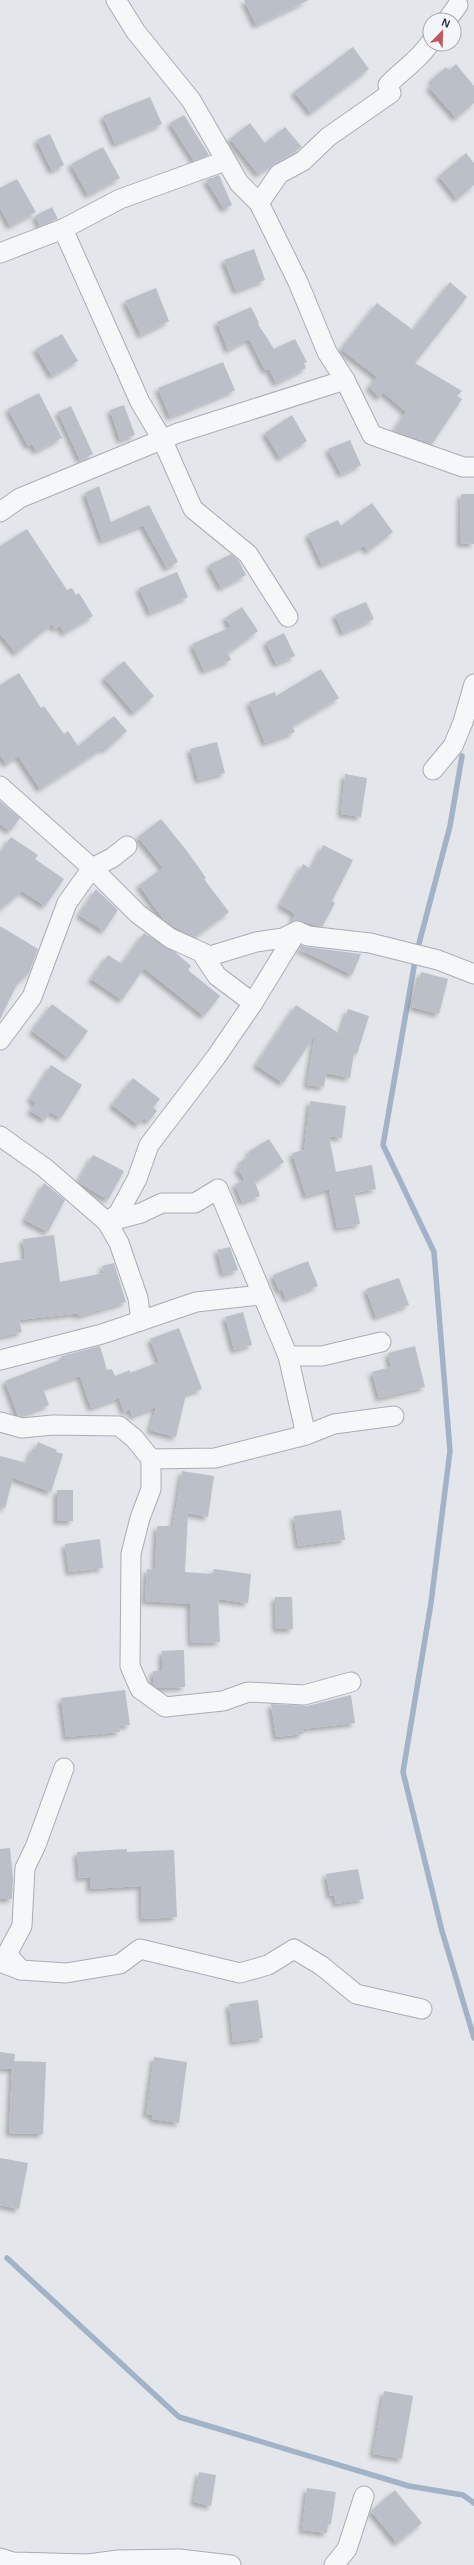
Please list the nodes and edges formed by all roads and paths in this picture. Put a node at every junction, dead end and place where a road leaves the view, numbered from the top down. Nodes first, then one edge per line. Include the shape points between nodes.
1 (116, 0) edge
2 (424, 52) edge
3 (225, 161) junction
4 (259, 203) junction
5 (63, 229) junction
6 (0, 253) edge
7 (345, 380) junction
8 (162, 440) junction
9 (474, 467) edge
10 (0, 512) edge
11 (288, 617) dead end
12 (474, 684) edge
13 (433, 770) dead end
14 (0, 786) edge
15 (127, 846) dead end
16 (92, 868) junction
17 (297, 932) junction
18 (201, 952) junction
19 (474, 974) edge
20 (253, 1003) junction
21 (0, 1040) edge
22 (0, 1136) edge
23 (107, 1222) junction
24 (261, 1295) junction
25 (140, 1321) junction
26 (381, 1342) dead end
27 (288, 1356) junction
28 (0, 1360) edge
29 (394, 1416) dead end
30 (0, 1422) edge
31 (306, 1435) junction
32 (151, 1459) junction
33 (351, 1682) dead end
34 (64, 1768) dead end
35 (0, 1962) edge
36 (22, 1970) junction
37 (422, 2009) dead end
38 (364, 2496) dead end
39 (0, 2558) edge
40 (231, 2565) edge
41 (334, 2565) edge

1 - 3 street via 136,32 190,100
2 - 4 street via 402,69 388,86 391,93 328,137 303,161 279,174
3 - 4 street via 239,183
3 - 5 street via 120,199
4 - 7 street via 298,282 327,352
5 - 6 street
5 - 8 street via 140,402
7 - 8 street
7 - 9 street via 372,435 463,467
8 - 10 street via 20,498
8 - 11 street via 193,509 248,554
12 - 13 street via 453,746
14 - 16 street
15 - 16 street via 112,858
16 - 18 street via 138,914 170,938
16 - 21 street via 67,903 32,997
17 - 18 street via 283,938 256,942 210,956
17 - 19 street via 308,936 370,943 438,960
17 - 20 street
18 - 20 street via 217,976
20 - 23 street via 216,1057 149,1145 137,1179 118,1214
22 - 23 street via 45,1168
23 - 24 street via 141,1213 162,1203 195,1203 218,1189
23 - 25 street via 119,1243 130,1272 138,1298
24 - 25 street via 196,1302
24 - 27 street via 274,1318
25 - 28 street via 73,1342
26 - 27 street via 322,1356
27 - 31 street
29 - 31 street via 334,1424
30 - 32 street via 22,1428 53,1425 119,1426 134,1438
31 - 32 street via 215,1458
32 - 33 street via 151,1489 131,1554 130,1666 140,1689 165,1707 223,1701 248,1692 304,1695
34 - 36 street via 25,1868 22,1926 7,1954
35 - 36 street
36 - 37 street via 66,1973 120,1964 140,1949 240,1972 268,1965 294,1950 322,1966 356,1994
38 - 41 street via 347,2549
39 - 40 street via 14,2562 88,2564 118,2560 179,2559

